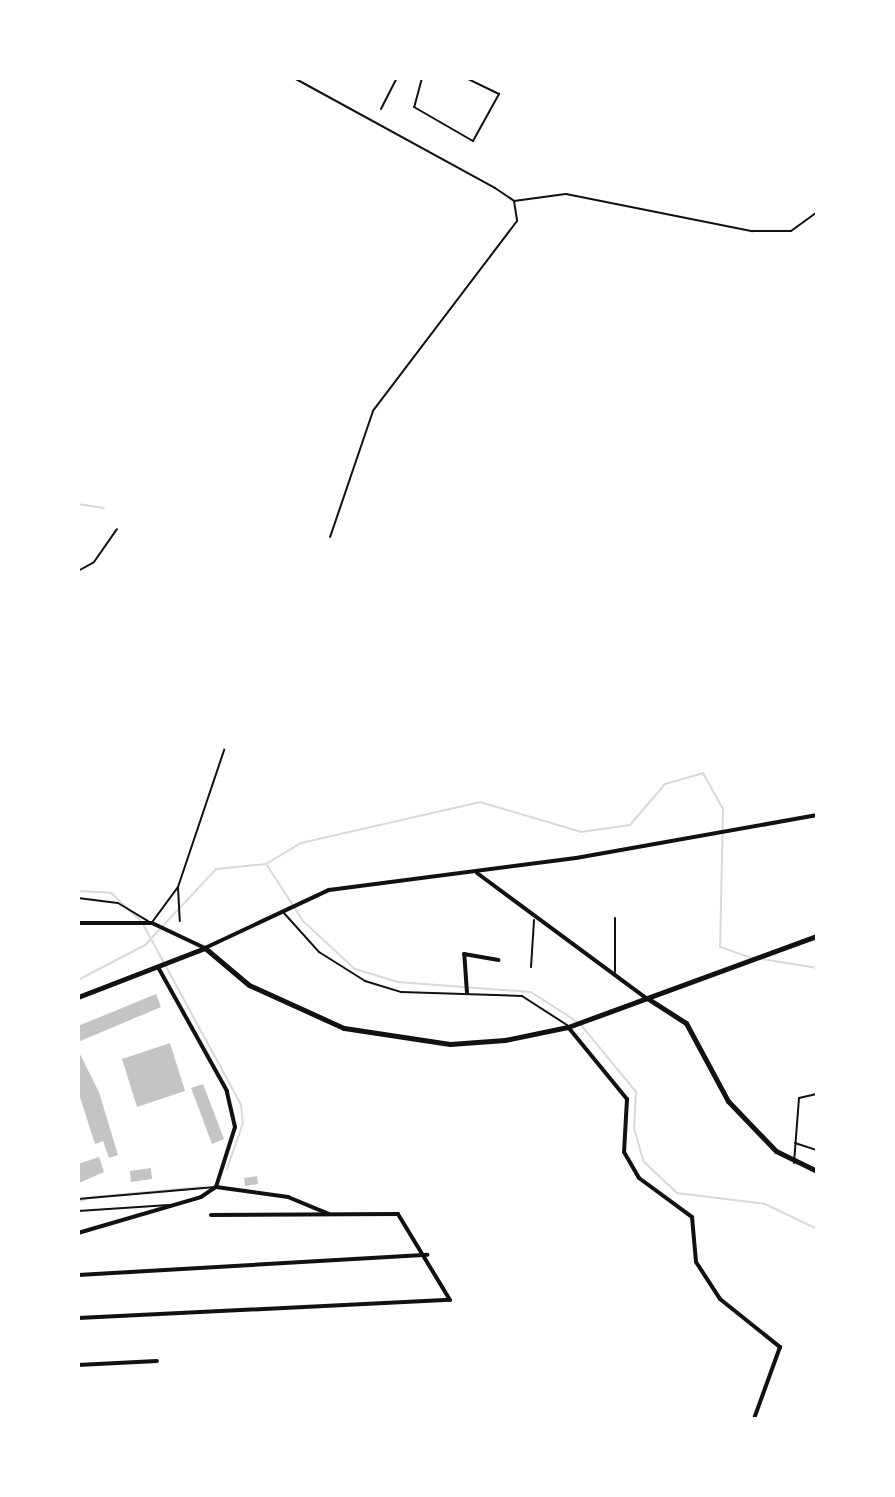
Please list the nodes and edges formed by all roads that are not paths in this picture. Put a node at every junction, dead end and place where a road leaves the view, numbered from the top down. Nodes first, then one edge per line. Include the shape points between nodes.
1 (294, 78) edge
2 (397, 78) edge
3 (422, 78) edge
4 (466, 78) edge
5 (381, 109) dead end
6 (514, 201) junction
7 (817, 212) edge
8 (117, 529) dead end
9 (330, 537) dead end
10 (78, 571) edge
11 (224, 750) dead end
12 (817, 815) edge
13 (477, 873) junction
14 (178, 887) junction
15 (78, 898) edge
16 (282, 911) junction
17 (615, 918) dead end
18 (534, 920) junction
19 (180, 921) dead end
20 (78, 923) edge
21 (152, 923) junction
22 (817, 936) edge
23 (205, 948) junction
24 (498, 960) dead end
25 (158, 967) junction
26 (531, 967) dead end
27 (615, 977) junction
28 (467, 993) junction
29 (78, 997) edge
30 (646, 998) junction
31 (568, 1027) junction
32 (817, 1094) edge
33 (795, 1143) junction
34 (817, 1150) edge
35 (794, 1163) junction
36 (817, 1171) edge
37 (216, 1187) junction
38 (78, 1199) edge
39 (174, 1206) junction
40 (78, 1211) edge
41 (211, 1215) dead end
42 (333, 1216) junction
43 (78, 1233) edge
44 (427, 1255) junction
45 (78, 1275) edge
46 (78, 1318) edge
47 (157, 1361) dead end
48 (78, 1365) edge
49 (754, 1419) edge

1 - 6 lane
2 - 5 lane
3 - 4 lane via 414,107 473,141 499,94
6 - 7 lane via 566,194 752,231 791,231
6 - 9 lane via 517,221 373,411
8 - 10 lane via 94,562
11 - 14 lane
12 - 13 street
13 - 16 street via 342,887
13 - 18 street
14 - 19 lane
14 - 21 lane
15 - 21 lane via 118,903
16 - 23 street
16 - 28 lane via 319,952 365,981 401,992
17 - 27 lane
18 - 26 lane
18 - 27 street
20 - 21 street
21 - 23 street
22 - 30 street
23 - 25 street
23 - 31 street via 296,1011 396,1040 450,1044
24 - 28 street via 464,954
25 - 29 street
25 - 37 street via 235,1111
27 - 30 street
28 - 31 lane via 522,996
30 - 31 street
30 - 35 street via 686,1023 728,1101
31 - 49 street via 627,1099 624,1152 639,1178 692,1217 696,1262 720,1299 780,1347
32 - 33 lane via 799,1098
33 - 34 lane
33 - 35 lane
35 - 36 street
37 - 38 lane
37 - 39 street
37 - 42 street via 288,1197
39 - 40 lane via 150,1200
39 - 43 street
41 - 42 street
42 - 44 street via 398,1214
44 - 45 street
44 - 46 street via 450,1300
47 - 48 street

